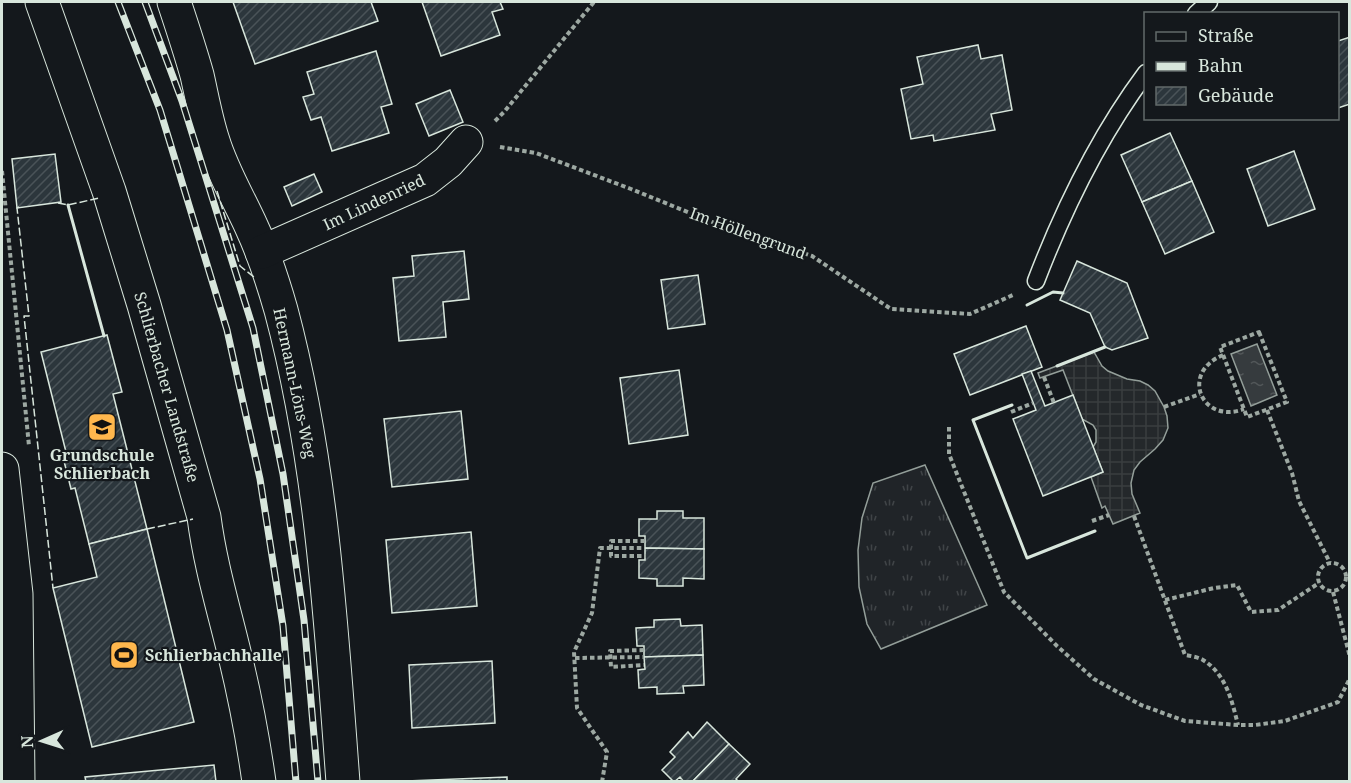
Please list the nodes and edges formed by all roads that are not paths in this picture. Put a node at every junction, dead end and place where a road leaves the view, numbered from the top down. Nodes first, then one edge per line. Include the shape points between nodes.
1 (42, 2) edge
2 (174, 2) edge
3 (1144, 76) edge
4 (466, 142) road end
5 (262, 252) junction
6 (1036, 281) dead end
7 (2, 469) edge
8 (18, 782) edge
9 (259, 782) edge
10 (343, 782) edge

1 - 9 street, Schlierbacher Landstraße via 109,191 204,517 207,545 249,718
2 - 5 street, Hermann-Löns-Weg via 213,142
3 - 6 lane via 1082,176
4 - 5 street, Im Lindenried via 425,180
5 - 10 street, Hermann-Löns-Weg via 281,310 316,490
7 - 8 street via 16,594

